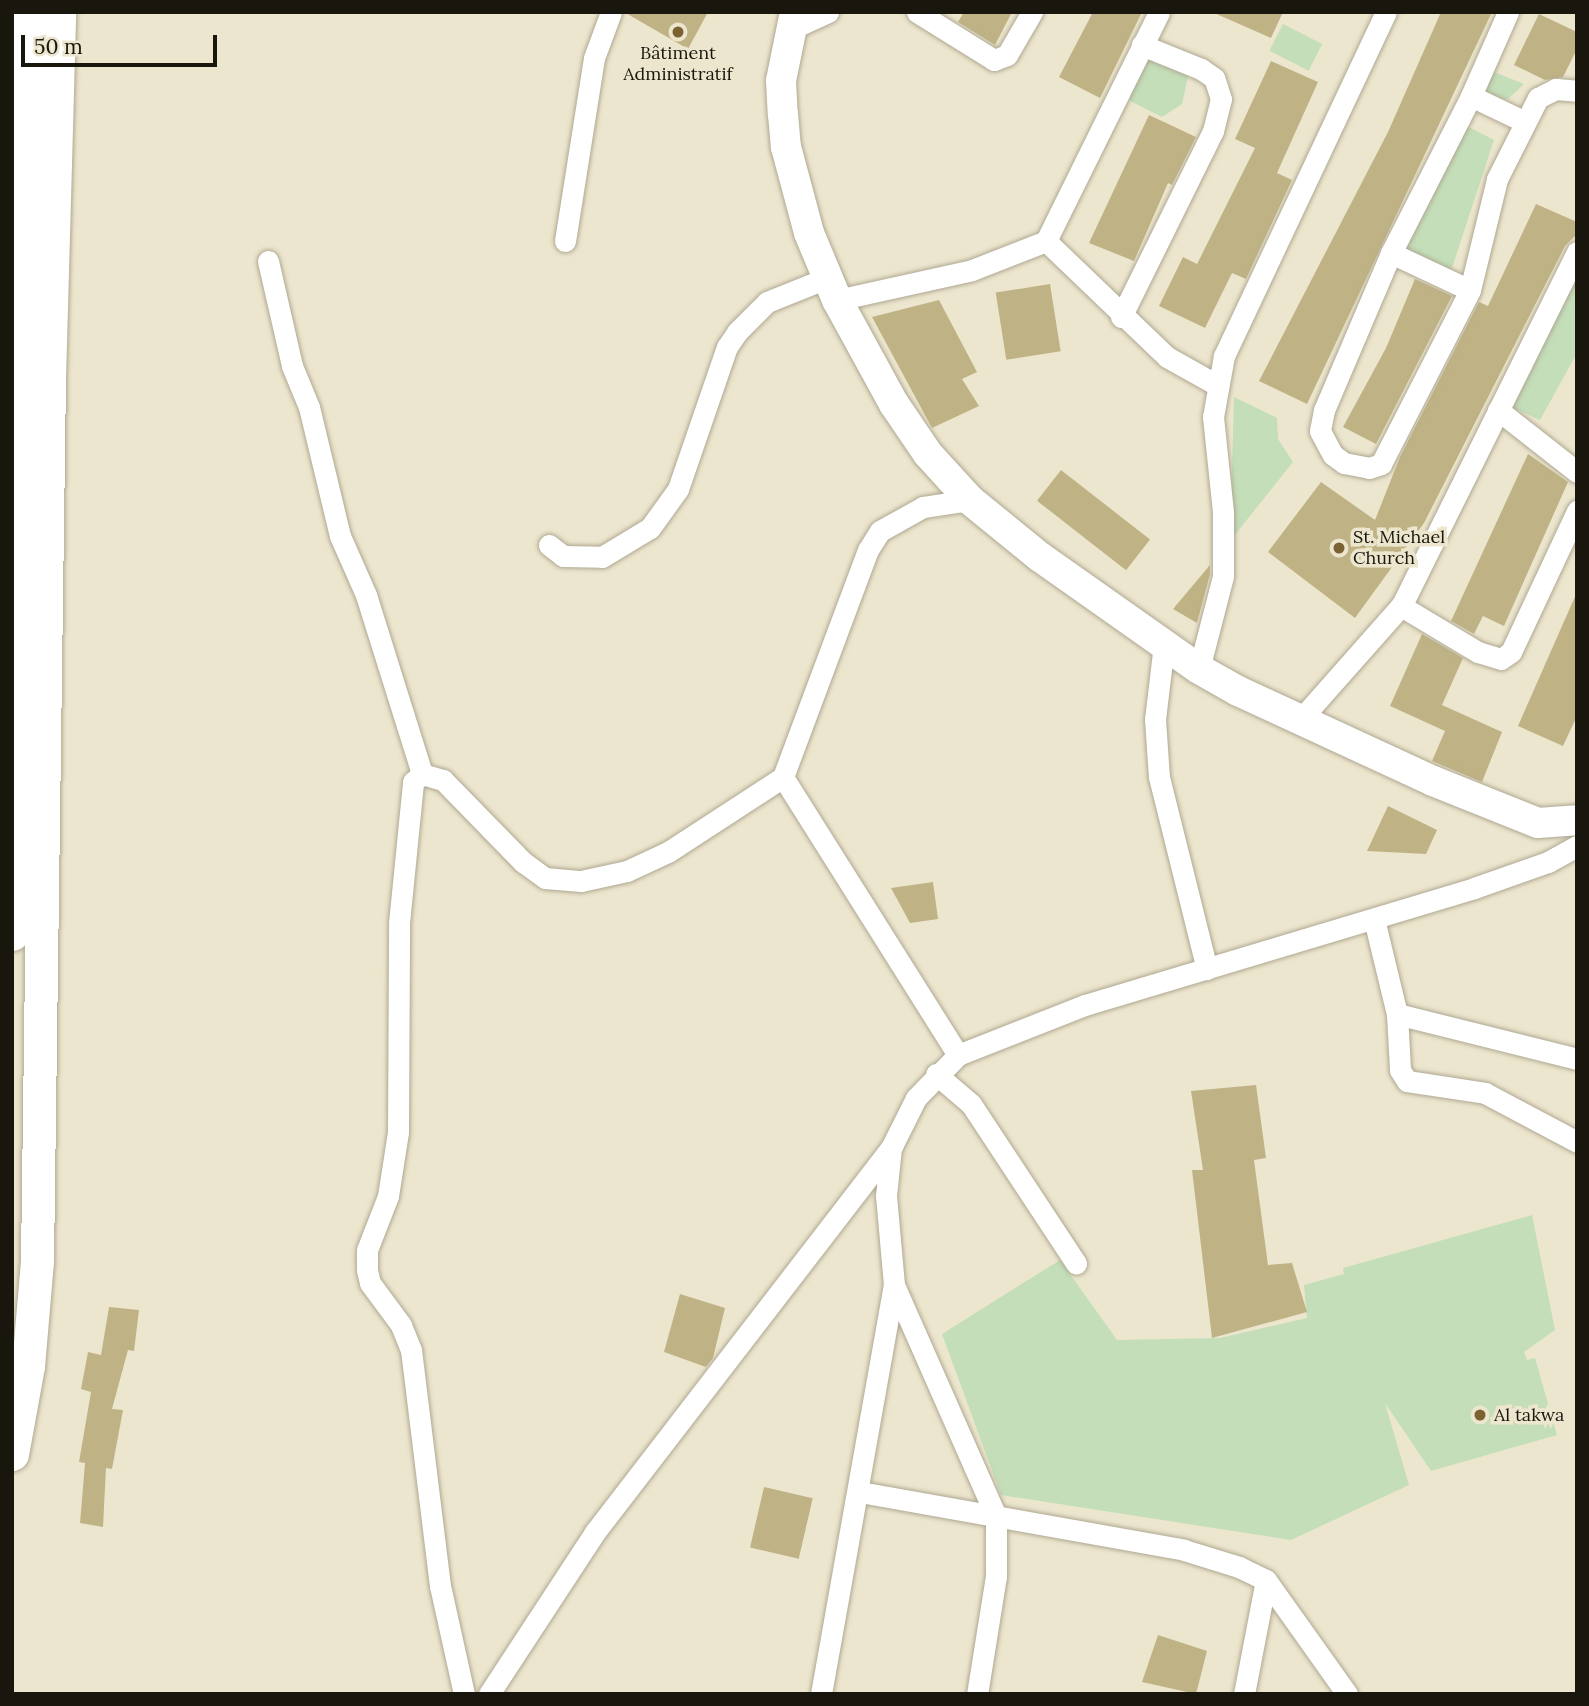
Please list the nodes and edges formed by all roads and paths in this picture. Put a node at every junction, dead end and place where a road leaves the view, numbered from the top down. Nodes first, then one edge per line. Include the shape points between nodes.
1 (30, 12) edge
2 (59, 12) edge
3 (611, 12) edge
4 (828, 12) edge
5 (917, 12) edge
6 (1032, 12) edge
7 (1159, 12) edge
8 (1386, 12) edge
9 (1508, 12) edge
10 (793, 21) edge
11 (1142, 46) junction
12 (1577, 91) edge
13 (1471, 96) junction
14 (1525, 122) junction
15 (565, 241) dead end
16 (1046, 241) junction
17 (1577, 252) edge
18 (1391, 253) junction
19 (268, 261) dead end
20 (832, 289) junction
21 (1470, 290) junction
22 (1121, 317) junction
23 (1217, 385) junction
24 (1499, 410) junction
25 (1577, 472) edge
26 (970, 500) junction
27 (1577, 511) edge
28 (549, 545) dead end
29 (1401, 606) junction
30 (1164, 644) junction
31 (1199, 669) junction
32 (1300, 720) junction
33 (422, 774) junction
34 (783, 777) junction
35 (1577, 820) edge
36 (1577, 846) edge
37 (1374, 919) junction
38 (12, 934) edge
39 (1208, 969) junction
40 (1397, 1014) junction
41 (958, 1055) junction
42 (1577, 1059) edge
43 (936, 1074) junction
44 (1577, 1142) edge
45 (891, 1146) junction
46 (1076, 1263) dead end
47 (894, 1285) junction
48 (12, 1454) edge
49 (860, 1492) junction
50 (996, 1516) junction
51 (1266, 1580) junction
52 (464, 1694) edge
53 (489, 1694) edge
54 (821, 1694) edge
55 (977, 1694) edge
56 (1244, 1694) edge
57 (1348, 1694) edge

1 - 38 main road
2 - 48 main road via 48,378 37,1260 28,1366
3 - 15 street via 594,58
4 - 10 street
5 - 6 street via 995,60 1007,55
7 - 11 street
8 - 23 street via 1234,329
9 - 13 street
10 - 20 main road via 781,81 786,147
11 - 16 street
11 - 22 street via 1201,69 1213,78 1222,99 1213,131
12 - 14 street via 1547,92 1538,98
13 - 14 street
13 - 18 street
14 - 21 street via 1497,179
16 - 20 street via 972,270
16 - 22 street
17 - 24 street
18 - 21 street
18 - 21 street via 1320,420 1326,444 1344,463 1369,468 1381,464
19 - 33 street via 340,536 366,595
20 - 26 main road via 894,404 928,454
20 - 28 street via 767,302 737,332 727,347 678,489 650,528 602,557 563,556
22 - 23 street via 1167,357
23 - 31 street via 1214,449 1223,512 1223,576
24 - 25 street
24 - 29 street
26 - 30 main road via 1003,531
26 - 34 street via 923,507 880,531 868,550
27 - 29 street via 1511,652 1501,659 1478,652
29 - 32 street
30 - 31 main road
30 - 39 street via 1155,719 1159,777
31 - 32 main road
32 - 35 main road via 1538,823
33 - 34 street via 453,788 497,838 545,878 581,881 627,871 668,852
33 - 52 street via 413,782 399,923 398,1132 388,1196 367,1250 367,1270 369,1283 401,1325 411,1350 440,1586
34 - 41 street
36 - 37 street via 1548,862
37 - 39 street
37 - 40 street
39 - 41 street via 1086,1005
40 - 42 street
40 - 44 street via 1401,1070 1407,1081 1485,1093
41 - 43 street
43 - 45 street via 916,1098
43 - 46 street via 971,1104
45 - 47 street via 886,1196
45 - 53 street via 595,1532
47 - 49 street
47 - 50 street
49 - 50 street
49 - 54 street
50 - 51 street via 1184,1550
50 - 55 street via 996,1576
51 - 56 street
51 - 57 street via 1300,1621

